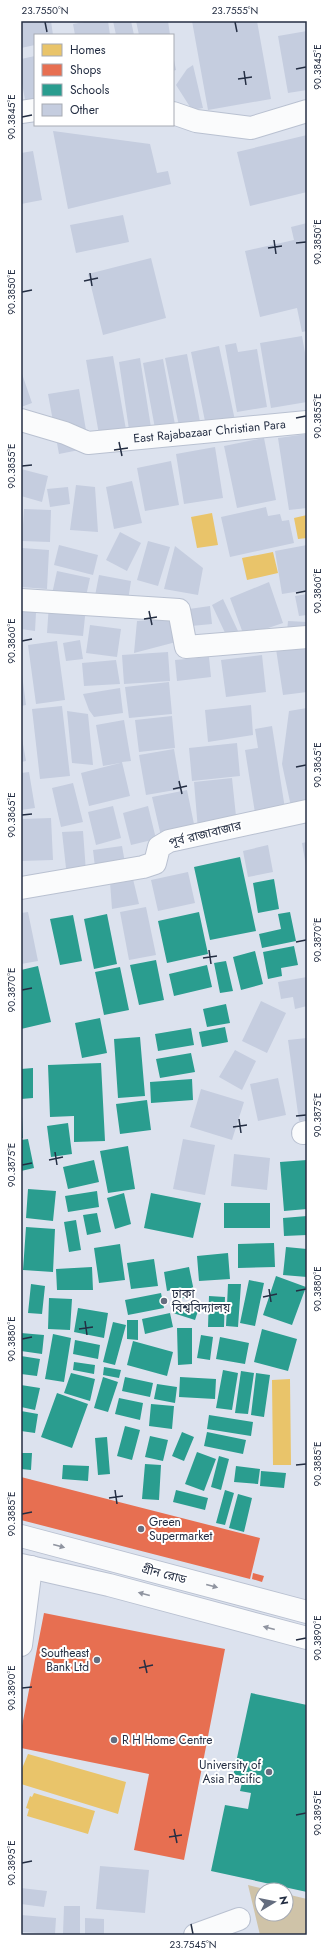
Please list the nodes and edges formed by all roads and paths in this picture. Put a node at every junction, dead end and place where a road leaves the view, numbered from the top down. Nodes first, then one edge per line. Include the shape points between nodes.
1 (34, 110) edge
2 (307, 111) edge
3 (21, 112) edge
4 (174, 113) edge
5 (21, 420) edge
6 (307, 422) edge
7 (21, 600) edge
8 (307, 637) edge
9 (307, 811) edge
10 (21, 888) edge
11 (21, 1536) edge
12 (26, 1566) edge
13 (307, 1612) edge
14 (307, 1638) edge
15 (21, 1645) edge
16 (239, 1919) dead end
17 (195, 1935) edge

1 - 3 street
2 - 4 street via 251,128 196,121
5 - 6 street, East Rajabazaar Christian Para via 88,443
7 - 8 street via 179,610 186,647
9 - 10 street, পূর্ব রাজাবাজার via 169,841 159,847 155,863 143,867
11 -> 13 street, গ্রীন রোড
14 -> 12 street, গ্রীন রোড via 109,1585
12 - 15 street
16 - 17 street

